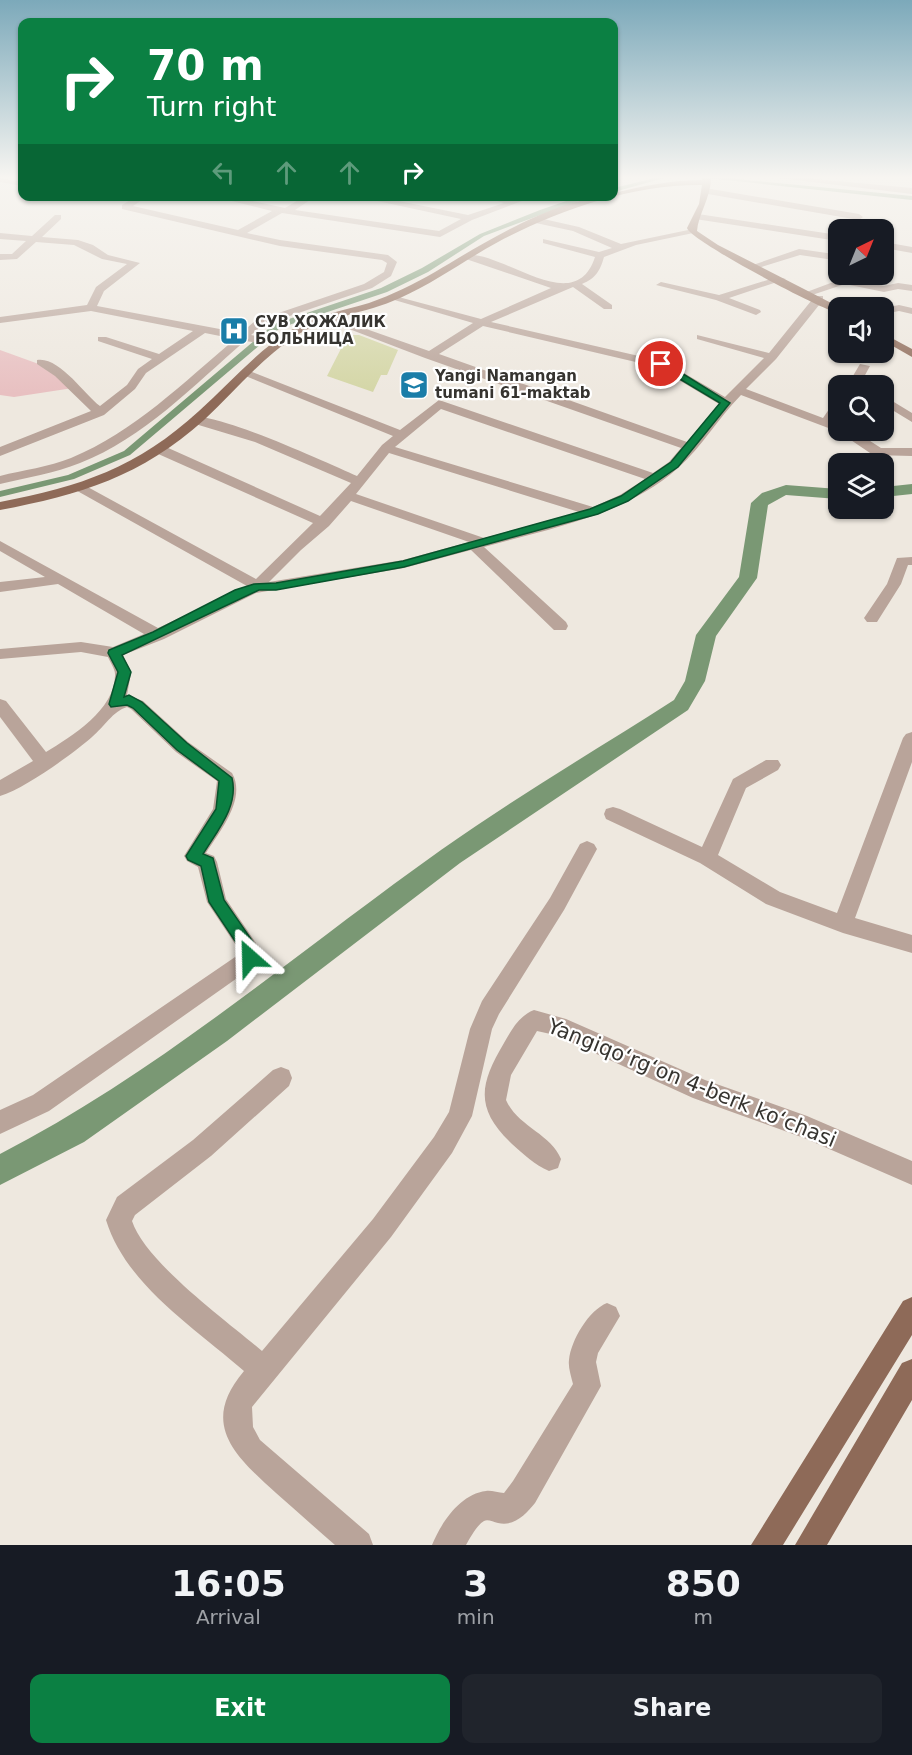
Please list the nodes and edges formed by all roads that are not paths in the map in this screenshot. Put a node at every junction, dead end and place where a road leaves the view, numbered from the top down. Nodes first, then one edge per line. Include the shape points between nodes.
1 (21, 250) edge
2 (95, 250) edge
3 (330, 250) edge
4 (480, 250) edge
5 (581, 250) edge
6 (613, 250) edge
7 (722, 250) edge
8 (600, 255) junction
9 (0, 256) edge
10 (828, 256) edge
11 (14, 257) junction
12 (469, 257) junction
13 (755, 266) junction
14 (0, 270) edge
15 (781, 279) junction
16 (574, 284) junction
17 (661, 285) dead end
18 (560, 288) junction
19 (912, 288) edge
20 (814, 295) junction
21 (395, 297) junction
22 (719, 298) junction
23 (828, 304) edge
24 (609, 307) dead end
25 (92, 308) junction
26 (894, 309) edge
27 (912, 311) edge
28 (756, 312) dead end
29 (328, 319) junction
30 (0, 320) edge
31 (481, 323) junction
32 (204, 329) junction
33 (245, 336) junction
34 (702, 337) dead end
35 (102, 339) dead end
36 (276, 343) junction
37 (894, 343) edge
38 (912, 354) edge
39 (429, 356) junction
40 (772, 357) junction
41 (159, 358) junction
42 (41, 362) dead end
43 (864, 366) dead end
44 (247, 373) junction
45 (860, 375) edge
46 (738, 390) junction
47 (726, 403) junction
48 (894, 406) edge
49 (100, 412) junction
50 (912, 418) edge
51 (196, 420) junction
52 (828, 424) edge
53 (402, 435) junction
54 (861, 441) edge
55 (690, 447) junction
56 (2, 448) edge
57 (387, 448) junction
58 (161, 450) junction
59 (912, 452) edge
60 (655, 478) junction
61 (0, 480) edge
62 (359, 482) junction
63 (79, 488) junction
64 (349, 496) junction
65 (0, 506) edge
66 (594, 512) junction
67 (324, 523) junction
68 (478, 544) junction
69 (0, 545) edge
70 (912, 561) edge
71 (57, 579) junction
72 (0, 586) edge
73 (258, 586) junction
74 (872, 618) dead end
75 (560, 626) dead end
76 (158, 635) junction
77 (114, 653) junction
78 (0, 654) edge
79 (116, 704) junction
80 (0, 705) edge
81 (912, 741) edge
82 (45, 762) junction
83 (772, 765) dead end
84 (0, 789) edge
85 (613, 814) dead end
86 (587, 849) dead end
87 (707, 858) junction
88 (843, 924) junction
89 (912, 944) edge
90 (280, 1078) dead end
91 (0, 1122) edge
92 (549, 1159) dead end
93 (912, 1173) edge
94 (912, 1310) edge
95 (607, 1316) dead end
96 (264, 1370) junction
97 (912, 1373) edge
98 (358, 1545) edge
99 (447, 1545) edge
100 (765, 1545) edge
101 (810, 1545) edge

1 - 11 street
2 - 25 street via 105,257 135,263 100,289
3 - 33 street via 385,257 392,262 388,274 368,286 259,322
4 - 12 main road
5 - 8 street
6 - 8 street
7 - 13 main road
8 - 16 street via 595,271
9 - 11 street
10 - 13 street via 799,252
11 - 14 street
12 - 18 street
12 - 21 main road
13 - 15 main road
15 - 20 main road
15 - 22 street
16 - 18 street
16 - 24 street
17 - 22 street
18 - 31 street
19 - 20 street via 884,289 844,281
20 - 23 main road
20 - 40 street
21 - 29 main road
21 - 31 street
22 - 28 street
25 - 30 street
25 - 32 street
26 - 27 street
29 - 36 main road via 301,328
29 - 39 street
31 - 39 street
31 - 47 street via 661,364
32 - 33 street
32 - 41 street
33 - 36 street
33 - 61 street via 151,417 110,443 75,461
34 - 40 street
35 - 41 street
36 - 44 main road
37 - 38 main road
39 - 55 street
40 - 46 street
41 - 49 street
42 - 49 street via 64,375 81,399
43 - 45 street
44 - 51 main road
44 - 53 street
46 - 47 street
46 - 52 street
47 - 55 street
48 - 50 street
49 - 56 street
51 - 58 main road
51 - 62 street via 234,428
53 - 57 street
53 - 60 street via 439,404
54 - 59 street via 878,452
55 - 60 street
57 - 62 street
57 - 66 street
58 - 63 main road via 126,470
58 - 67 street
60 - 66 street
62 - 64 street
63 - 65 main road
63 - 73 street
64 - 67 street
64 - 68 street via 407,514
66 - 68 street
67 - 73 street via 282,557
68 - 73 street via 369,571
68 - 75 street
69 - 71 street
70 - 74 street via 902,561 894,584
71 - 72 street
71 - 76 street
73 - 76 street
76 - 77 street
77 - 78 street via 81,647
77 - 79 street via 124,672
79 - 82 street via 98,724
79 - 91 street via 129,700 137,705 182,747 226,778 223,810 194,856 207,862 217,902 252,952 250,958 41,1103
80 - 82 street
81 - 88 street
82 - 84 street
83 - 87 street via 739,784
85 - 87 street
86 - 96 street via 557,904 490,1008 460,1116 443,1145 382,1228
87 - 88 street via 773,898
88 - 89 street
90 - 96 street via 202,1148 126,1206 119,1220 123,1235 149,1269
92 - 93 street, Yangiqoʻrgʻon 4-berk koʻchasi via 510,1128 492,1096 496,1077 534,1020 558,1026 701,1090 800,1125
94 - 100 main road
95 - 99 street via 586,1347 582,1362 587,1386 524,1492 513,1506 502,1509 487,1505 472,1511
96 - 98 street via 244,1389 238,1404 239,1436
97 - 101 main road

